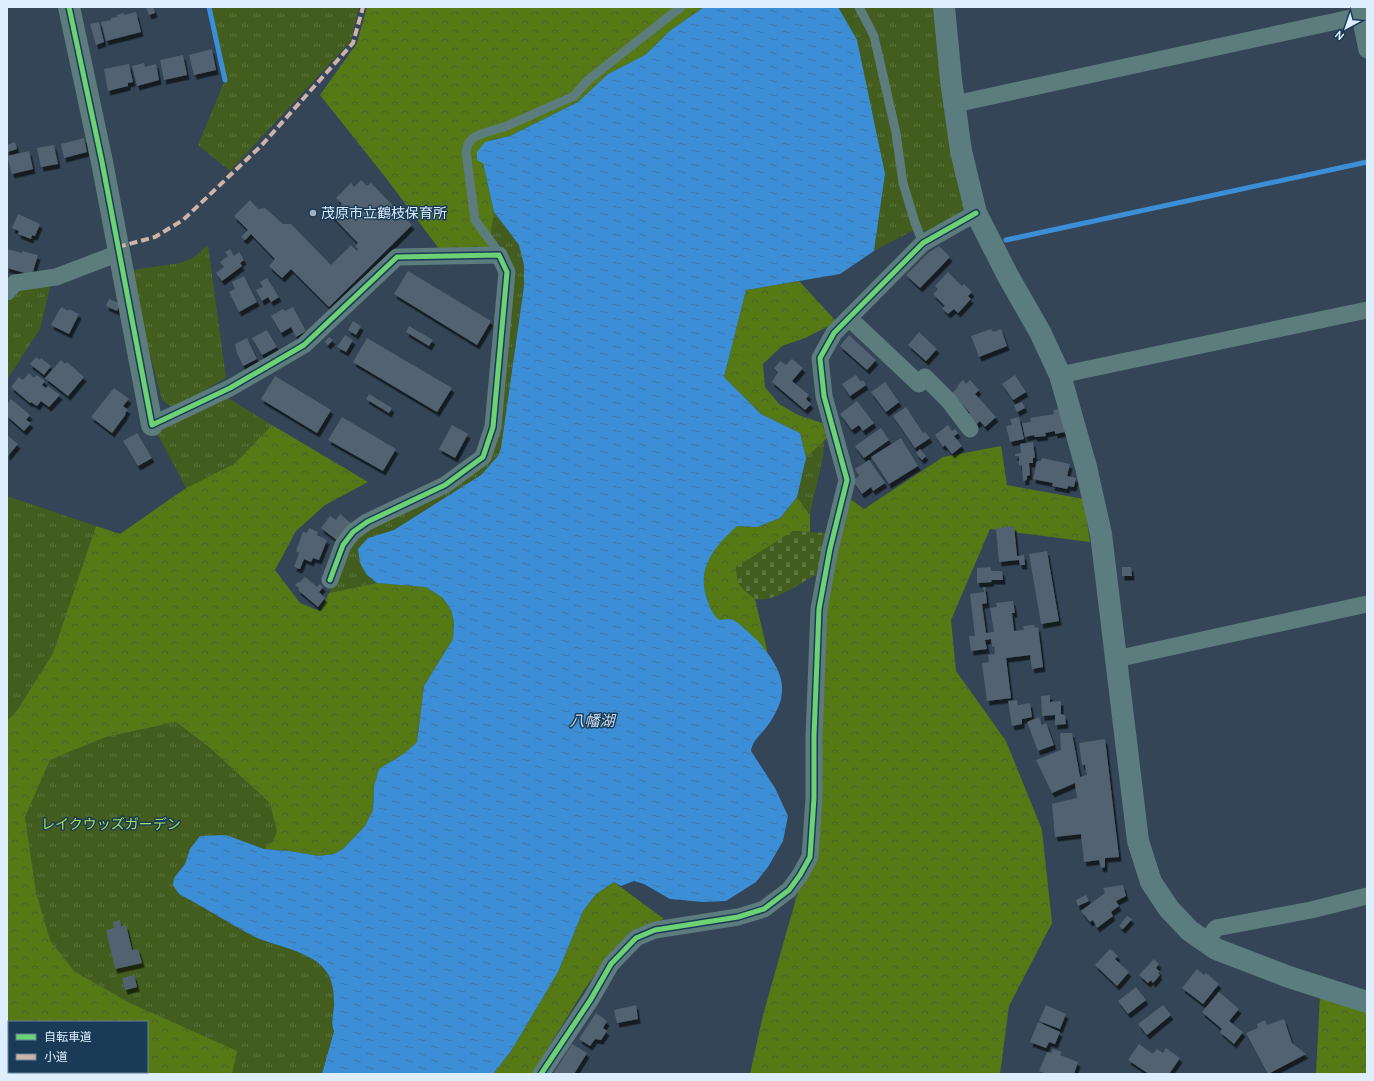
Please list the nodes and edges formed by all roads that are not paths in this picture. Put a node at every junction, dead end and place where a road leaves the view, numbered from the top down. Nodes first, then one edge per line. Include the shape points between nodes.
1 (69, 7) edge
2 (681, 7) edge
3 (859, 7) edge
4 (944, 7) edge
5 (1362, 18) edge
6 (1367, 50) edge
7 (955, 104) junction
8 (976, 213) junction
9 (923, 243) junction
10 (119, 253) junction
11 (499, 255) junction
12 (10, 285) edge
13 (1367, 310) edge
14 (849, 318) junction
15 (1060, 375) junction
16 (152, 425) joint
17 (970, 429) dead end
18 (330, 580) dead end
19 (1367, 604) edge
20 (1116, 659) junction
21 (1367, 896) edge
22 (1206, 942) junction
23 (1367, 1002) edge
24 (541, 1074) edge

1 - 10 street
2 - 11 lane via 588,80 574,96 507,126 481,134 468,144 466,152 475,220
3 - 9 lane via 874,36 896,133 903,183
4 - 7 main road
5 - 6 street
5 - 7 street
7 - 8 main road via 961,151
8 - 9 street
8 - 15 main road via 1040,332
9 - 14 street
10 - 12 street via 56,277
10 - 16 street
11 - 16 street via 397,257 304,345 230,388
11 - 18 street via 507,272 493,427 483,457 445,485 367,522 353,532 343,545
13 - 15 street
14 - 17 street via 919,384 925,377 949,401
14 - 24 street via 834,333 820,358 824,396 846,480 819,609 810,857 789,890 764,909 738,917 655,930 636,938 611,964
15 - 20 main road via 1086,467 1101,534
19 - 20 street
20 - 22 main road via 1138,842 1151,882 1169,909 1190,931
21 - 22 street via 1311,910 1216,928
22 - 23 main road via 1216,949 1289,977

